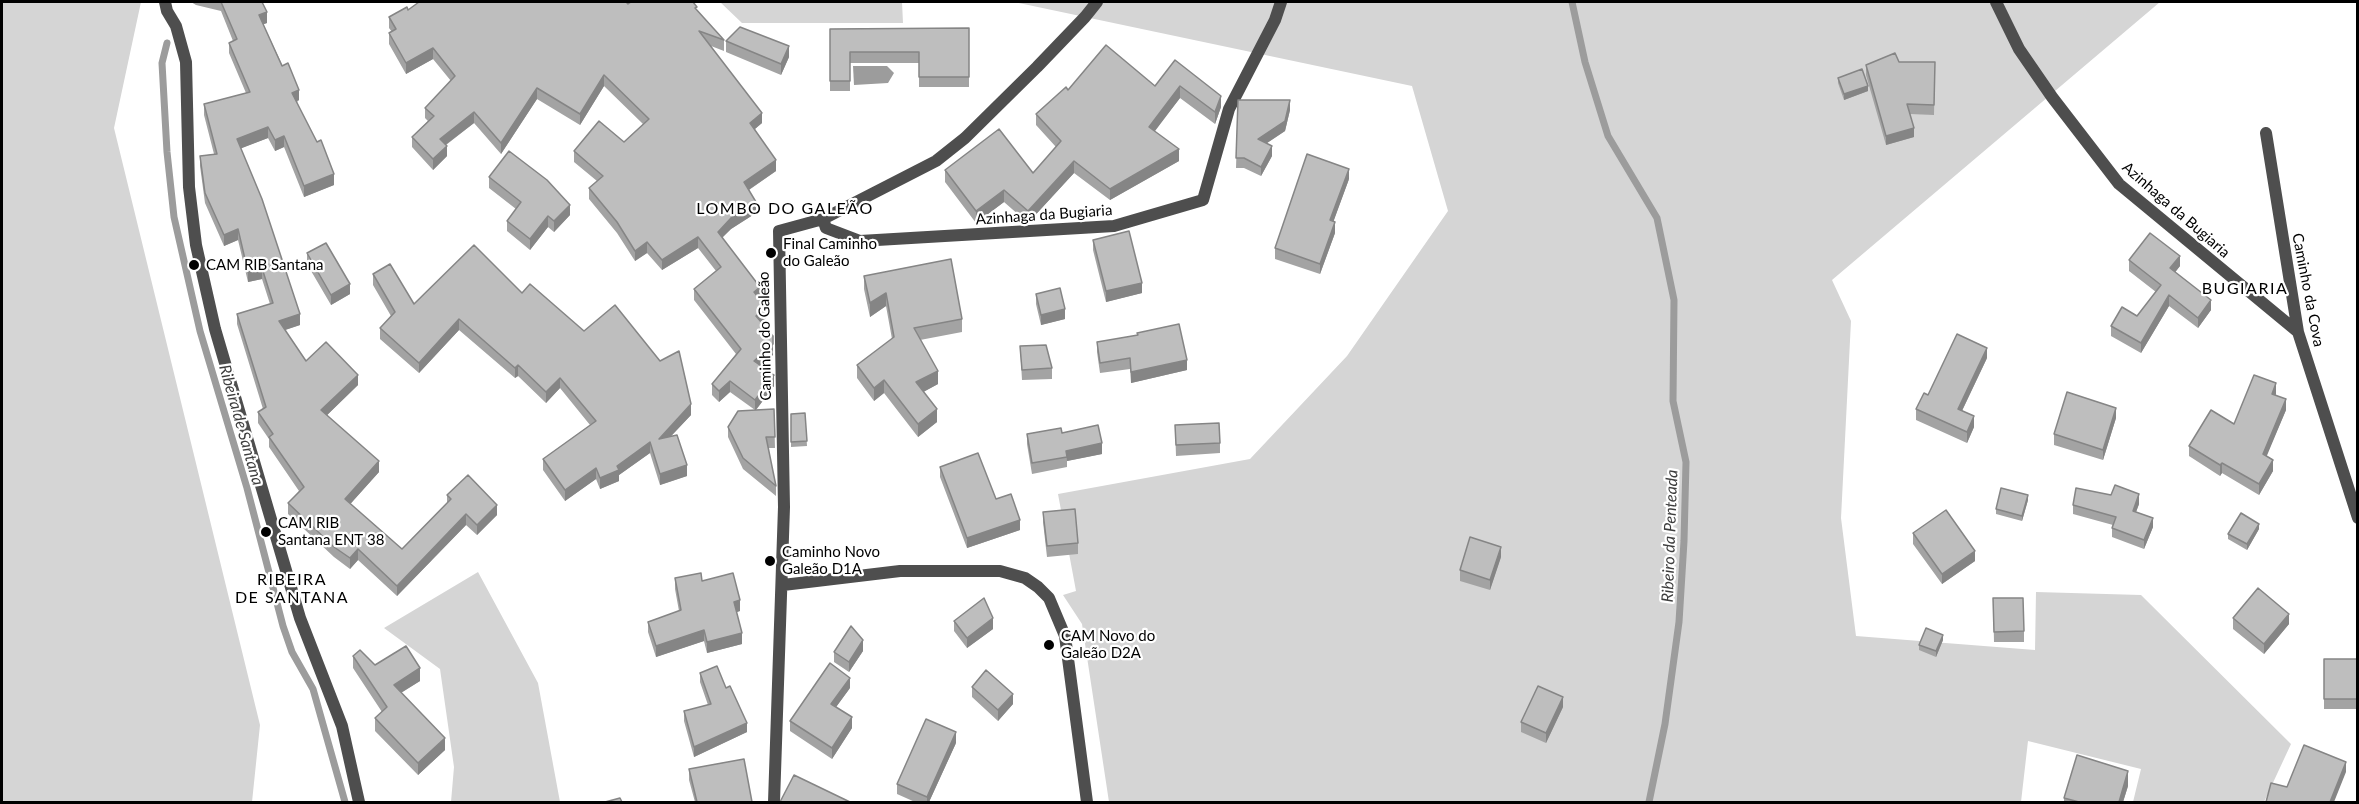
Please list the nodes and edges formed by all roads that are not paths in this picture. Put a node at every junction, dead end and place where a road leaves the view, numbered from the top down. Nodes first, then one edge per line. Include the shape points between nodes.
1 (165, 2) edge
2 (1097, 2) edge
3 (1281, 2) edge
4 (1996, 2) edge
5 (2266, 133) dead end
6 (823, 219) junction
7 (2298, 332) junction
8 (2358, 518) edge
9 (783, 585) junction
10 (359, 802) edge
11 (774, 802) edge
12 (1087, 802) edge

1 - 10 street via 186,62 189,187 196,245 214,329 300,618 342,726
2 - 6 street, Caminho do Galeão via 1037,67 936,161
3 - 6 street, Azinhaga da Bugiaria via 1229,109 1203,200 1114,226 861,242 826,228
4 - 7 street, Azinhaga da Bugiaria via 2019,49 2119,184
5 - 7 street, Caminho da Cova
6 - 9 street, Caminho do Galeão via 779,231
7 - 8 street, Caminho da Cova
9 - 11 street, Caminho do Galeão
9 - 12 street via 900,571 1000,571 1025,578 1038,587 1049,598 1065,636

